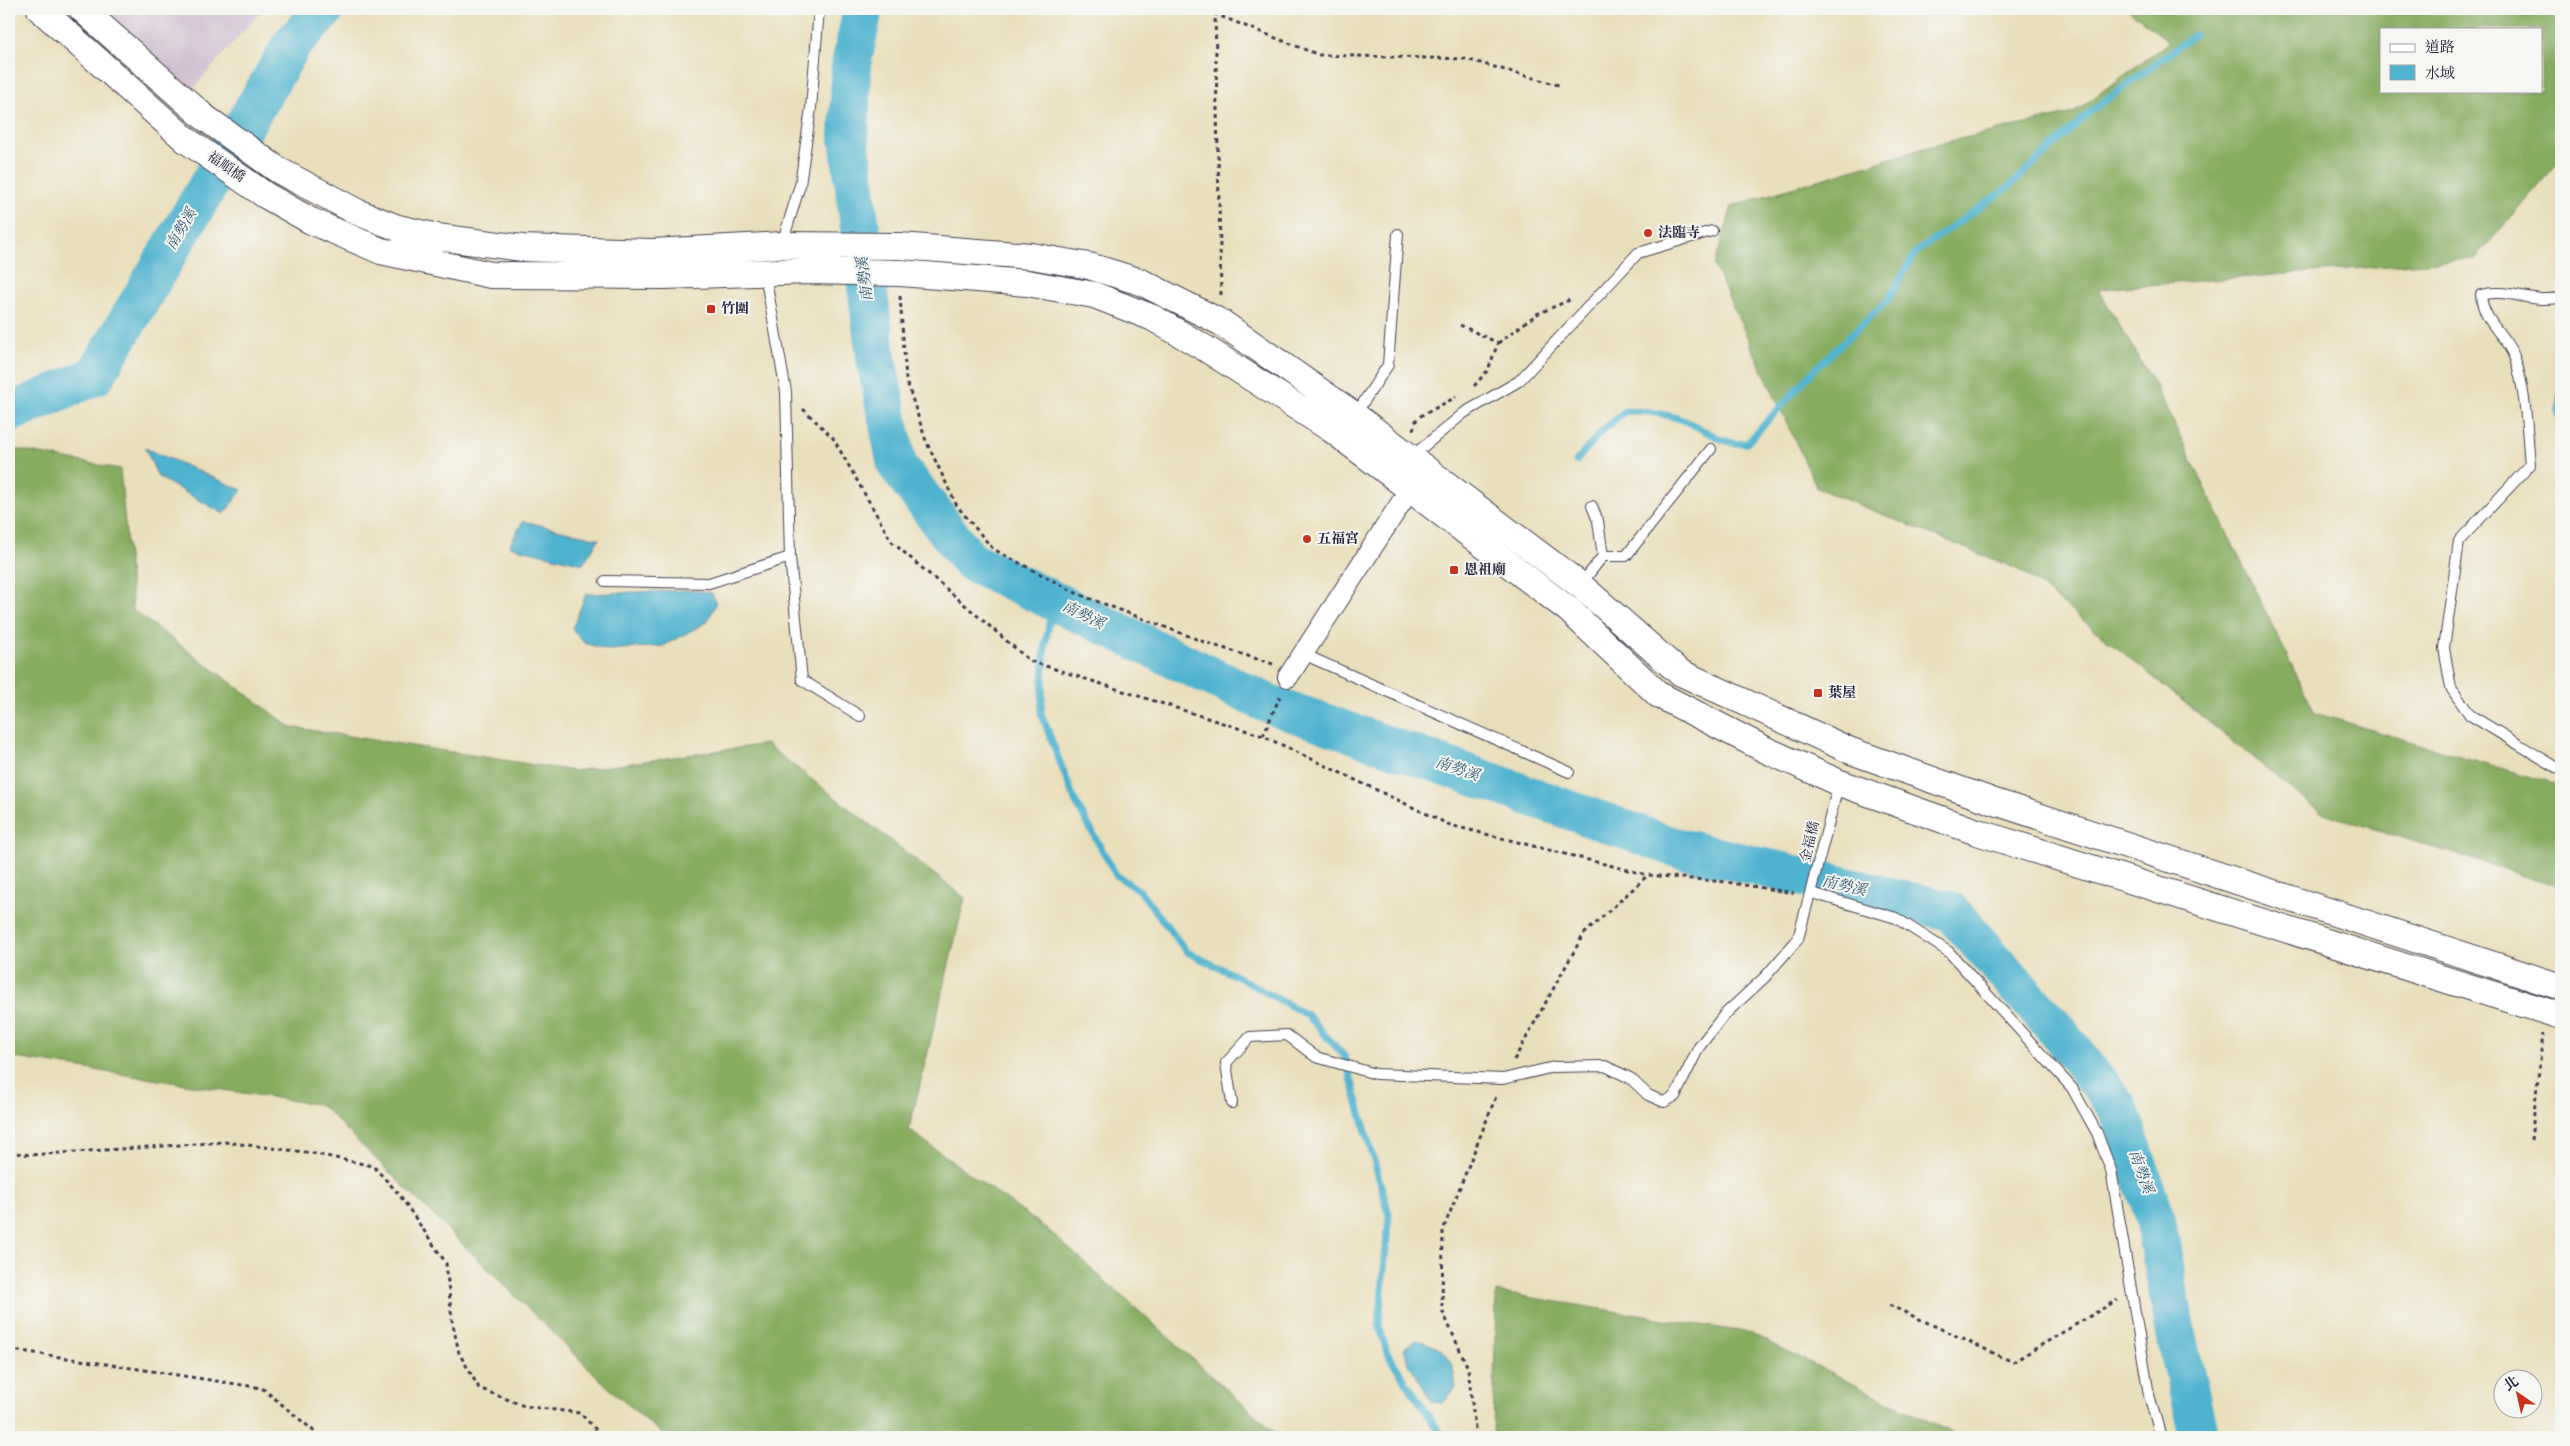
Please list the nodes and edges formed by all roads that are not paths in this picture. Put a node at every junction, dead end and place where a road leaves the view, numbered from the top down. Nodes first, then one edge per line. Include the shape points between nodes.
1 (42, 9) edge
2 (82, 9) edge
3 (819, 9) edge
4 (1712, 231) dead end
5 (1398, 234) dead end
6 (782, 245) junction
7 (764, 273) junction
8 (2561, 297) edge
9 (1222, 323) junction
10 (1208, 350) junction
11 (1354, 415) junction
12 (1711, 449) dead end
13 (1411, 457) junction
14 (1410, 489) junction
15 (1592, 506) dead end
16 (1603, 556) junction
17 (790, 557) junction
18 (605, 581) dead end
19 (1580, 584) junction
20 (1569, 610) junction
21 (1295, 667) joint
22 (860, 716) dead end
23 (1851, 751) junction
24 (2561, 770) edge
25 (1569, 772) dead end
26 (1837, 790) junction
27 (1812, 892) junction
28 (2556, 986) edge
29 (2553, 1013) edge
30 (1232, 1103) dead end
31 (2161, 1437) edge

1 - 7 street, 福順橋 via 186,140 265,195 311,221 381,251 491,275
2 - 6 street, 福順橋 via 204,117 278,170 357,212 398,228 437,237 522,248 652,252
3 - 6 lane via 811,108 800,185
4 - 13 lane via 1638,253 1519,381 1464,413
5 - 11 lane via 1388,364
6 - 7 street
6 - 9 street, 福順橋 via 900,246 1031,256 1089,266 1141,282
7 - 10 street, 福順橋 via 895,274 1027,283 1094,295 1153,318
7 - 17 lane via 786,392
8 - 24 lane via 2490,292 2481,295 2482,309 2515,357 2525,410 2530,465 2459,541 2444,648 2451,688 2470,715
9 - 10 street
9 - 11 street, 福順橋
10 - 14 street, 福順橋 via 1331,429
11 - 13 street, 福順橋
12 - 16 lane via 1626,556
13 - 14 street
13 - 19 street, 福順橋
14 - 20 street, 福順橋
14 - 21 street
15 - 16 lane via 1598,521
16 - 19 lane
17 - 18 lane via 710,582
17 - 22 lane via 802,680
19 - 20 street
19 - 23 street, 福順橋 via 1679,672
20 - 26 street, 福順橋 via 1659,695
21 - 25 lane
23 - 26 street
23 - 28 street, 福順橋 via 1992,801
26 - 27 lane, 金福橋
26 - 29 street, 福順橋
27 - 30 lane, 金福橋 via 1798,939 1765,977 1724,1015 1699,1047 1675,1096 1664,1102 1648,1095 1630,1078 1604,1066 1554,1067 1503,1079 1376,1074 1316,1057 1287,1035 1250,1037 1226,1063
27 - 31 lane via 1896,918 1949,952 2072,1088 2097,1132 2111,1170 2149,1395
28 - 29 street

